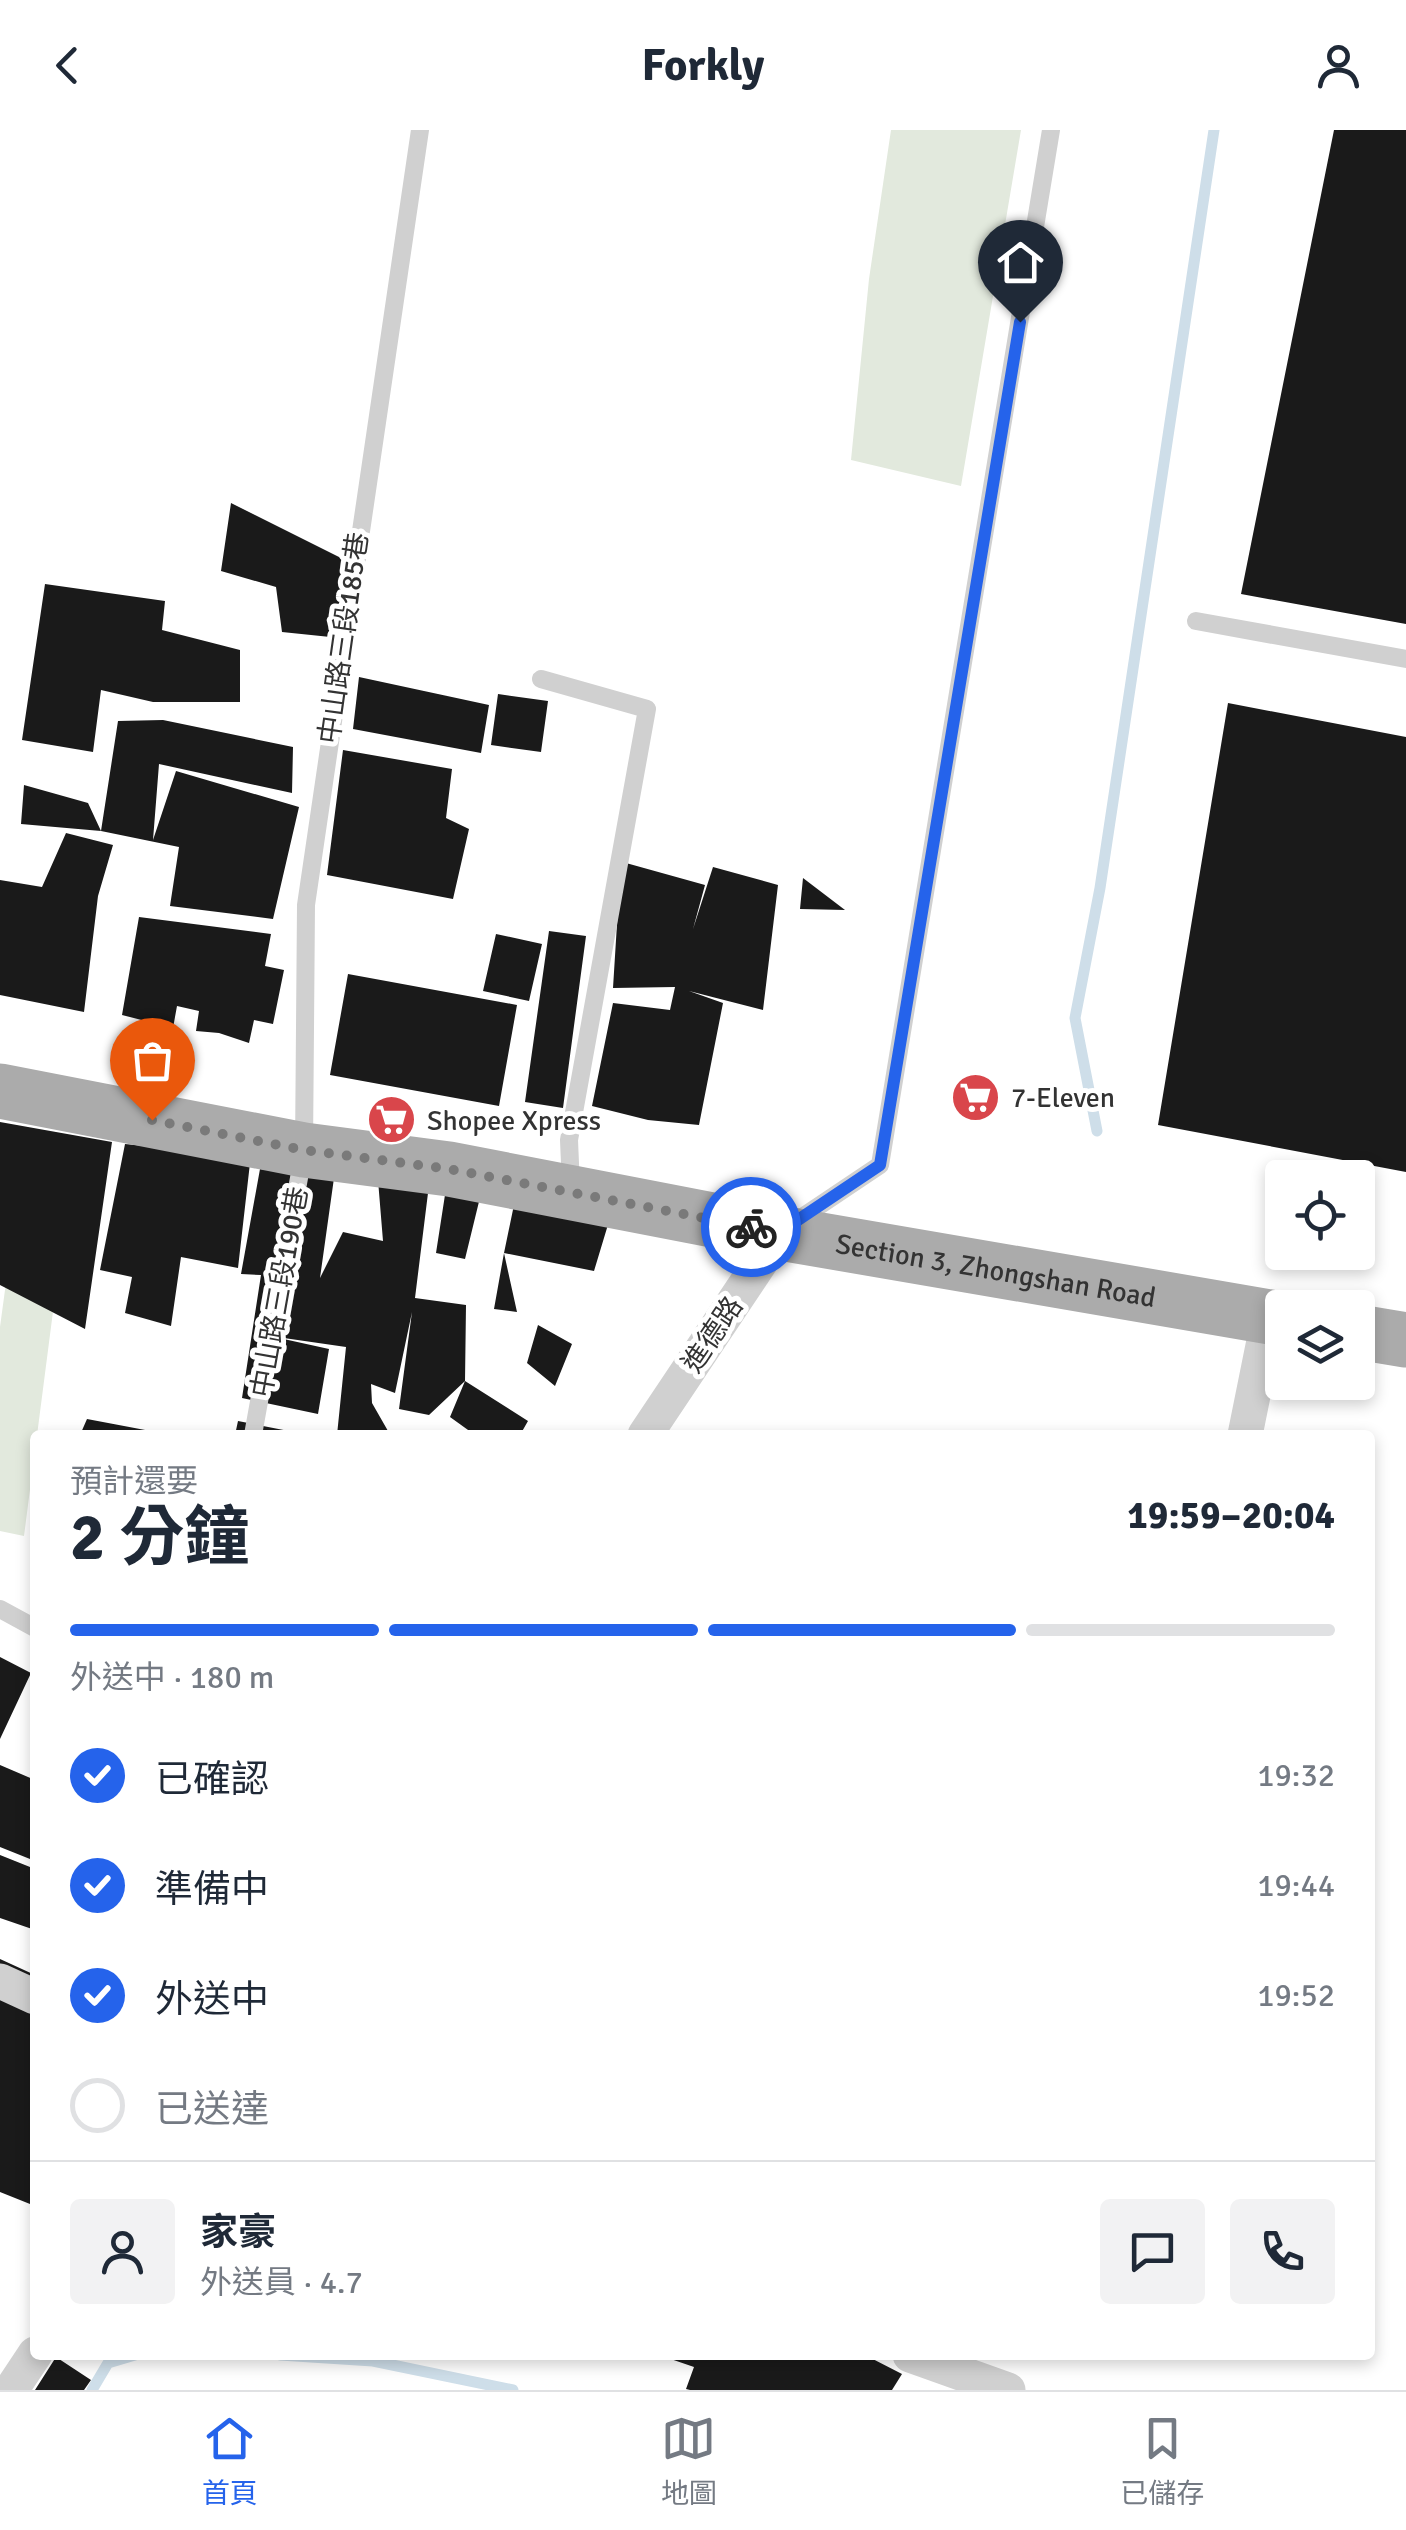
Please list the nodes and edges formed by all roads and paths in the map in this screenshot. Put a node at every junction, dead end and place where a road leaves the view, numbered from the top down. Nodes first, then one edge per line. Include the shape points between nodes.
1 (420, 130) edge
2 (1052, 130) edge
3 (1196, 621) dead end
4 (1406, 658) edge
5 (541, 679) dead end
6 (0, 1091) edge
7 (304, 1150) junction
8 (572, 1193) junction
9 (780, 1232) junction
10 (1265, 1316) edge
11 (1375, 1335) edge
12 (1406, 1340) edge
13 (1265, 1358) edge
14 (254, 1430) edge
15 (648, 1430) edge
16 (1245, 1430) edge
17 (0, 1609) edge
18 (30, 1625) edge
19 (0, 1982) edge
20 (30, 1995) edge
21 (31, 2360) edge
22 (925, 2370) edge
23 (11, 2390) edge
24 (1008, 2390) edge

1 - 7 lane, 中山路三段185巷 via 306,906
2 - 9 lane via 880,1165
3 - 4 lane
5 - 8 lane via 647,709 569,1140
6 - 7 main road, Section 3, Zhongshan Road
7 - 8 main road, Section 3, Zhongshan Road
7 - 14 lane, 中山路三段190巷
8 - 9 main road, Section 3, Zhongshan Road
9 - 10 main road, Section 3, Zhongshan Road
9 - 15 street, 進德路
11 - 12 main road
13 - 16 street
17 - 18 lane
19 - 20 street
21 - 23 street
22 - 24 street

